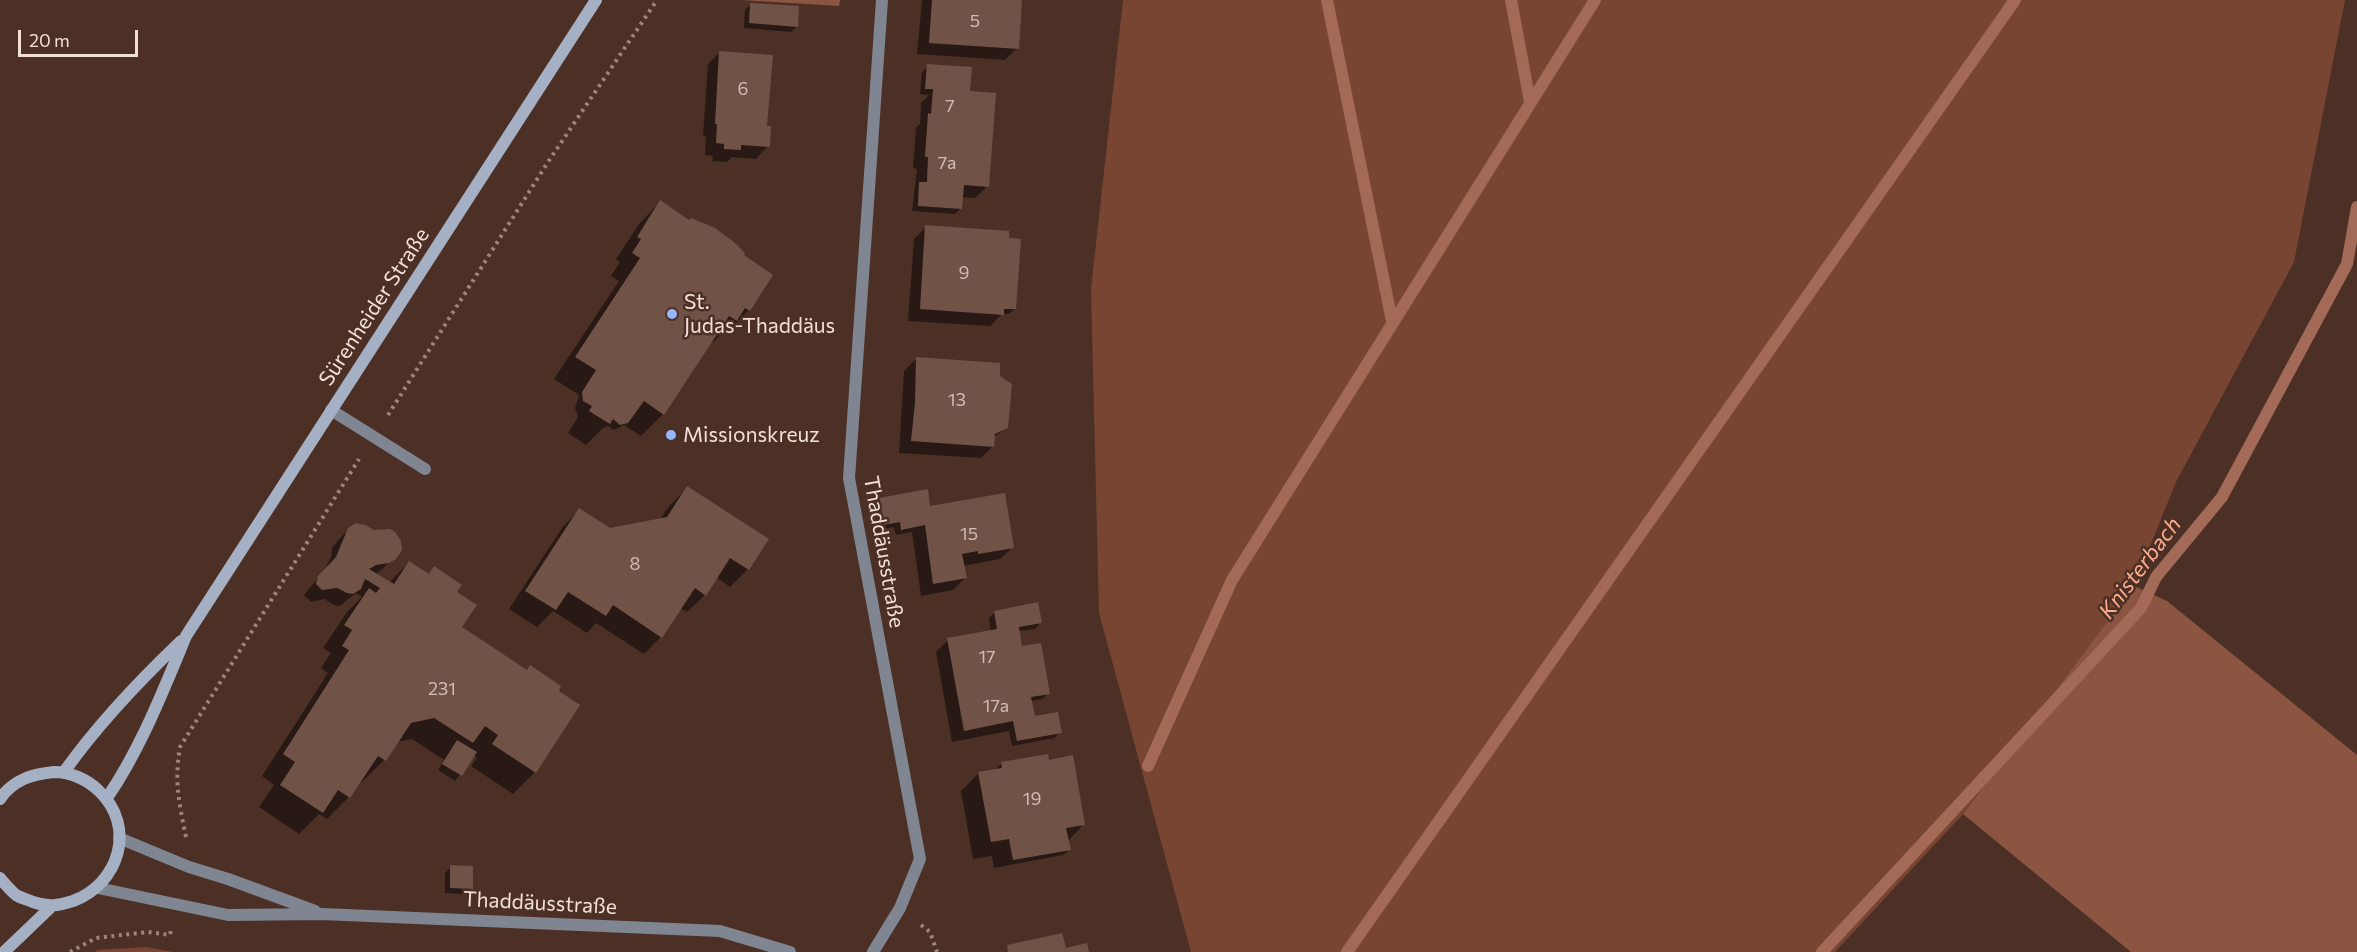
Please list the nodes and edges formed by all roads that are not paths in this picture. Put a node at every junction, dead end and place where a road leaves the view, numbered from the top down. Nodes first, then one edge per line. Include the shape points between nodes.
1 (596, 0) edge
2 (882, 0) edge
3 (331, 410) junction
4 (425, 469) dead end
5 (186, 636) junction
6 (64, 772) junction
7 (106, 798) junction
8 (0, 799) edge
9 (120, 838) junction
10 (0, 878) edge
11 (98, 888) junction
12 (51, 906) junction
13 (322, 914) junction
14 (4, 952) edge
15 (790, 952) edge
16 (873, 952) edge

1 - 3 main road, Sürenheider Straße
2 - 16 street, Thaddäusstraße via 849,478 920,859 900,908
3 - 4 street
3 - 5 main road, Sürenheider Straße
5 - 6 main road, Sürenheider Straße via 138,682
5 - 7 main road, Sürenheider Straße via 154,712
6 - 7 main road via 91,783
6 - 8 main road via 33,774 7,788
7 - 9 main road via 116,817
9 - 11 main road via 116,859
9 - 13 street, Thaddäusstraße
10 - 12 main road via 17,895
11 - 12 main road via 86,896
11 - 13 street, Thaddäusstraße via 228,915
12 - 14 main road
13 - 15 street, Thaddäusstraße via 720,931

